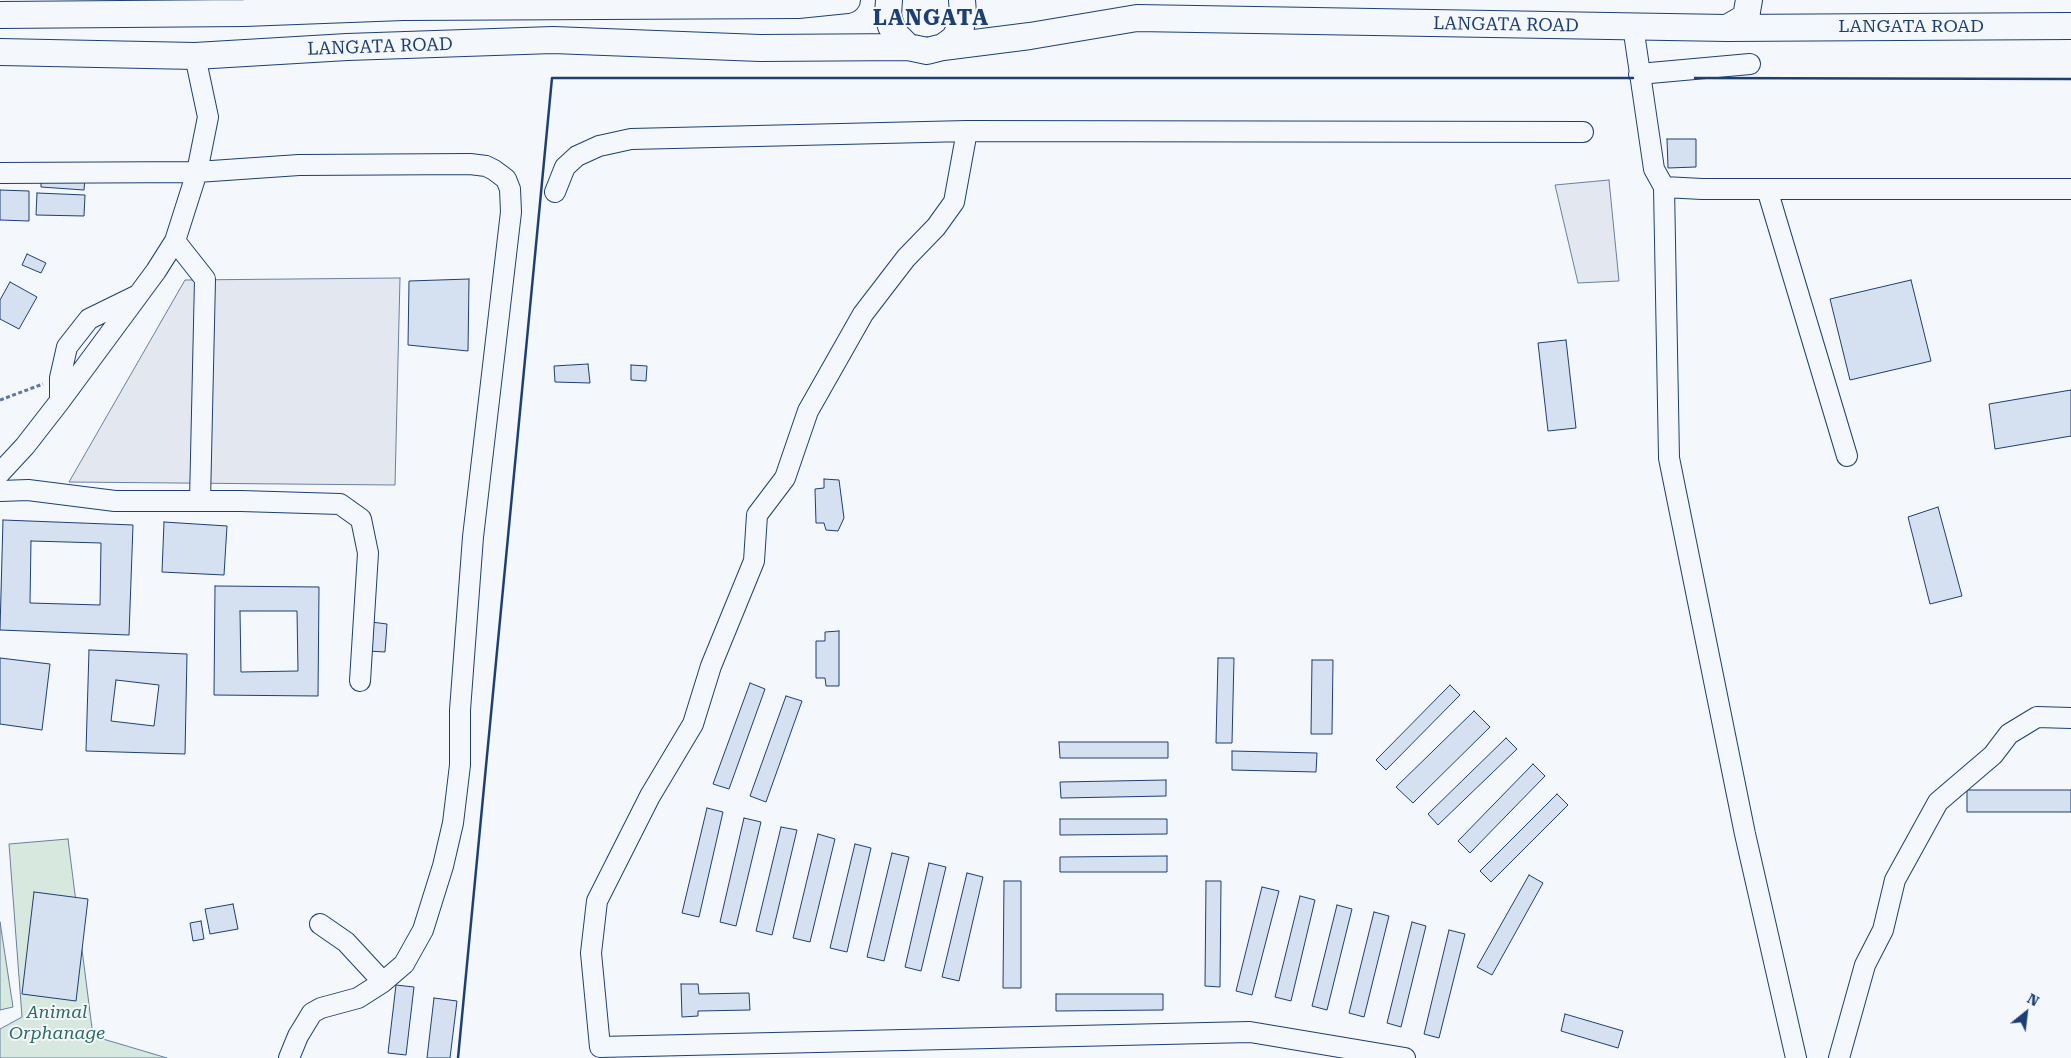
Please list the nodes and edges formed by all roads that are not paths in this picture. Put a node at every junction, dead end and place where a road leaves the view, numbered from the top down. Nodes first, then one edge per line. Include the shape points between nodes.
1 (889, 0) edge
2 (962, 0) edge
3 (1749, 0) edge
4 (837, 2) edge
5 (0, 15) edge
6 (1633, 26) junction
7 (2071, 26) edge
8 (1727, 28) junction
9 (908, 47) junction
10 (942, 47) junction
11 (0, 52) edge
12 (195, 56) junction
13 (1750, 64) dead end
14 (1639, 74) junction
15 (967, 131) junction
16 (1583, 132) dead end
17 (0, 172) edge
18 (196, 172) junction
19 (1664, 187) junction
20 (1767, 189) junction
21 (2071, 189) edge
22 (555, 192) dead end
23 (175, 240) junction
24 (138, 295) junction
25 (60, 400) junction
26 (1847, 456) dead end
27 (0, 473) edge
28 (0, 491) edge
29 (200, 501) junction
30 (360, 681) dead end
31 (2071, 718) edge
32 (320, 924) dead end
33 (383, 982) junction
34 (289, 1058) edge
35 (1405, 1058) edge
36 (1796, 1058) edge
37 (1838, 1058) edge

1 - 9 main road via 891,26
2 - 10 main road via 961,27 954,39
3 - 8 main road via 1746,17
4 - 5 main road
6 - 8 main road, LANGATA ROAD
6 - 10 main road, LANGATA ROAD via 1138,18
6 - 14 street
7 - 8 main road, LANGATA ROAD
9 - 10 main road, LANGATA ROAD via 927,51
9 - 12 main road, LANGATA ROAD via 760,48 553,40
11 - 12 main road, LANGATA ROAD
12 - 18 street via 208,117
13 - 14 street
14 - 19 street via 1654,169
15 - 16 street
15 - 22 street via 631,139 599,146 577,156 565,167
15 - 35 street via 954,202 863,314 808,411 785,478 758,515 754,561 711,666 693,724 650,796 597,901 591,953 600,1047 1250,1032
17 - 18 street
18 - 23 street
18 - 33 street via 299,165 470,164 494,170 506,180 510,190 511,212 473,537 460,710 460,765 453,824 423,930 404,964
19 - 20 street
19 - 36 street via 1669,458 1745,834
20 - 21 street
20 - 26 street
23 - 24 street
23 - 29 street via 205,279
24 - 25 street
24 - 25 street via 89,319 67,347 60,378
25 - 27 street
28 - 29 street via 28,490 115,501
29 - 30 street via 340,504 361,519 368,553
31 - 37 street via 2037,717 2009,734 1993,755 1938,802 1895,880 1883,930 1865,965
32 - 33 street via 346,942
33 - 34 street via 358,998 312,1013

